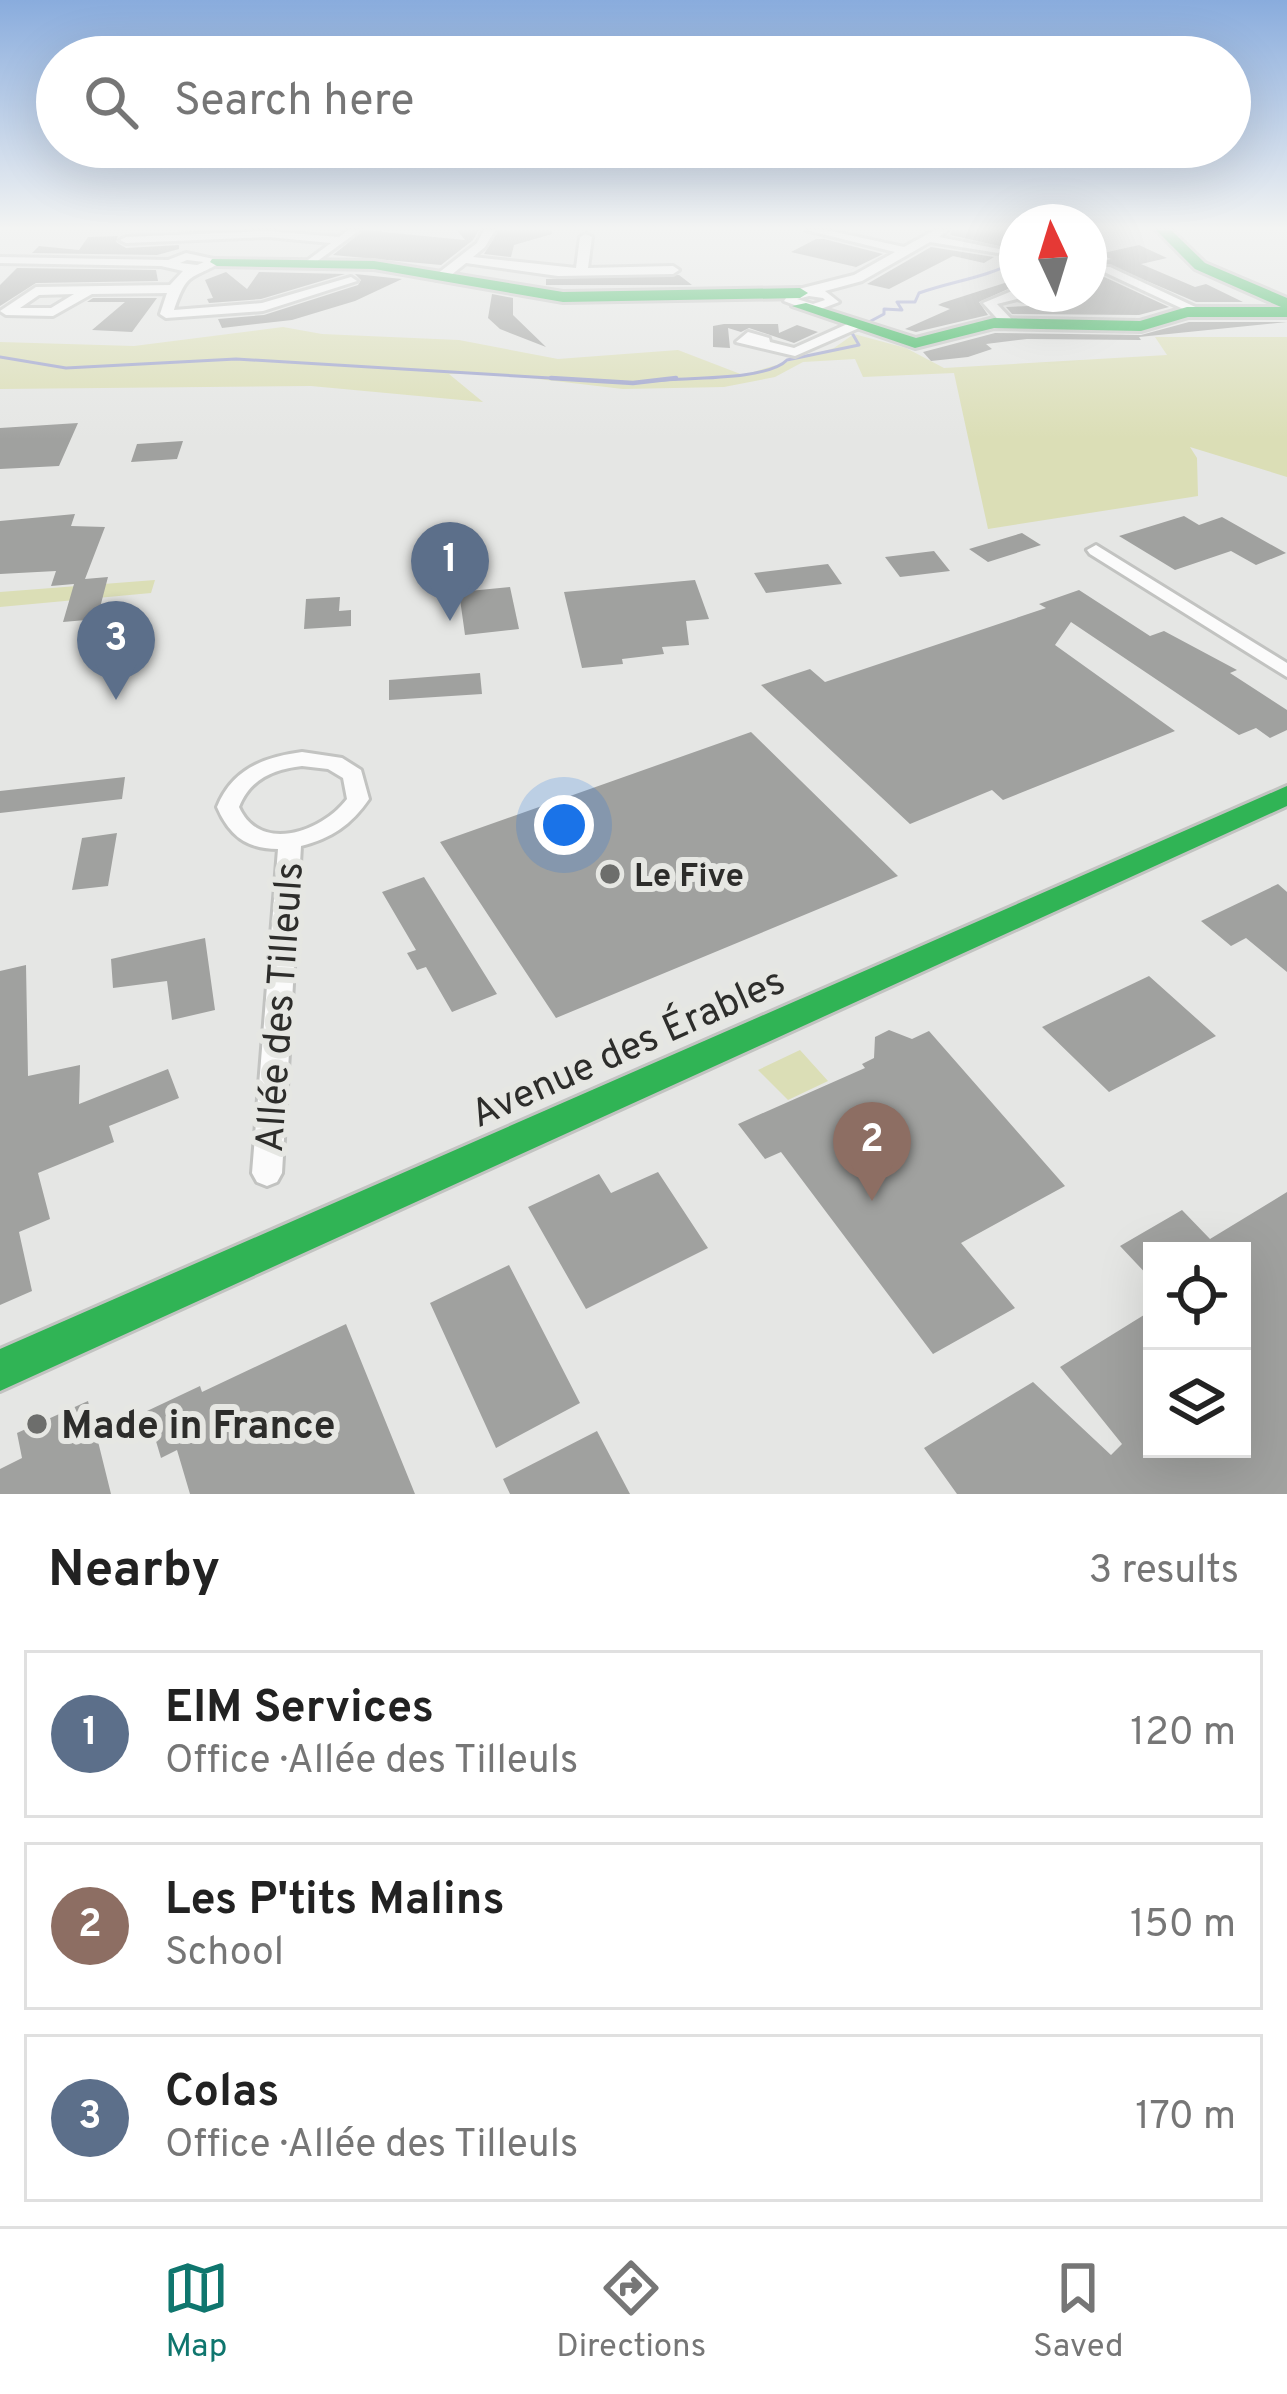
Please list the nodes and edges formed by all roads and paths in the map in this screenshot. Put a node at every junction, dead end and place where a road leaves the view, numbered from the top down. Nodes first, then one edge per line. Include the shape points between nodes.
1 (20, 300) edge
2 (74, 300) edge
3 (172, 300) edge
4 (288, 300) edge
5 (808, 300) edge
6 (808, 300) edge
7 (849, 300) edge
8 (1173, 300) edge
9 (1287, 306) edge
10 (841, 307) junction
11 (999, 310) edge
12 (1060, 312) edge
13 (1200, 312) junction
14 (760, 344) dead end
15 (1096, 550) dead end
16 (1287, 671) edge
17 (1287, 795) edge
18 (290, 841) junction
19 (267, 1173) dead end
20 (0, 1370) edge

1 - 2 street via 6,311 53,312
3 - 4 street via 166,314
5 - 10 street
6 - 10 street
7 - 10 street
8 - 13 street
9 - 13 street
10 - 11 street via 915,343
10 - 14 street via 795,352
12 - 13 street via 1141,326
15 - 16 street
17 - 20 street, Avenue des Érables
18 - 18 street, Allée des Tilleuls via 344,819 358,800 352,775 320,760 288,760 235,789 228,807 234,824 263,840
18 - 19 street, Allée des Tilleuls

